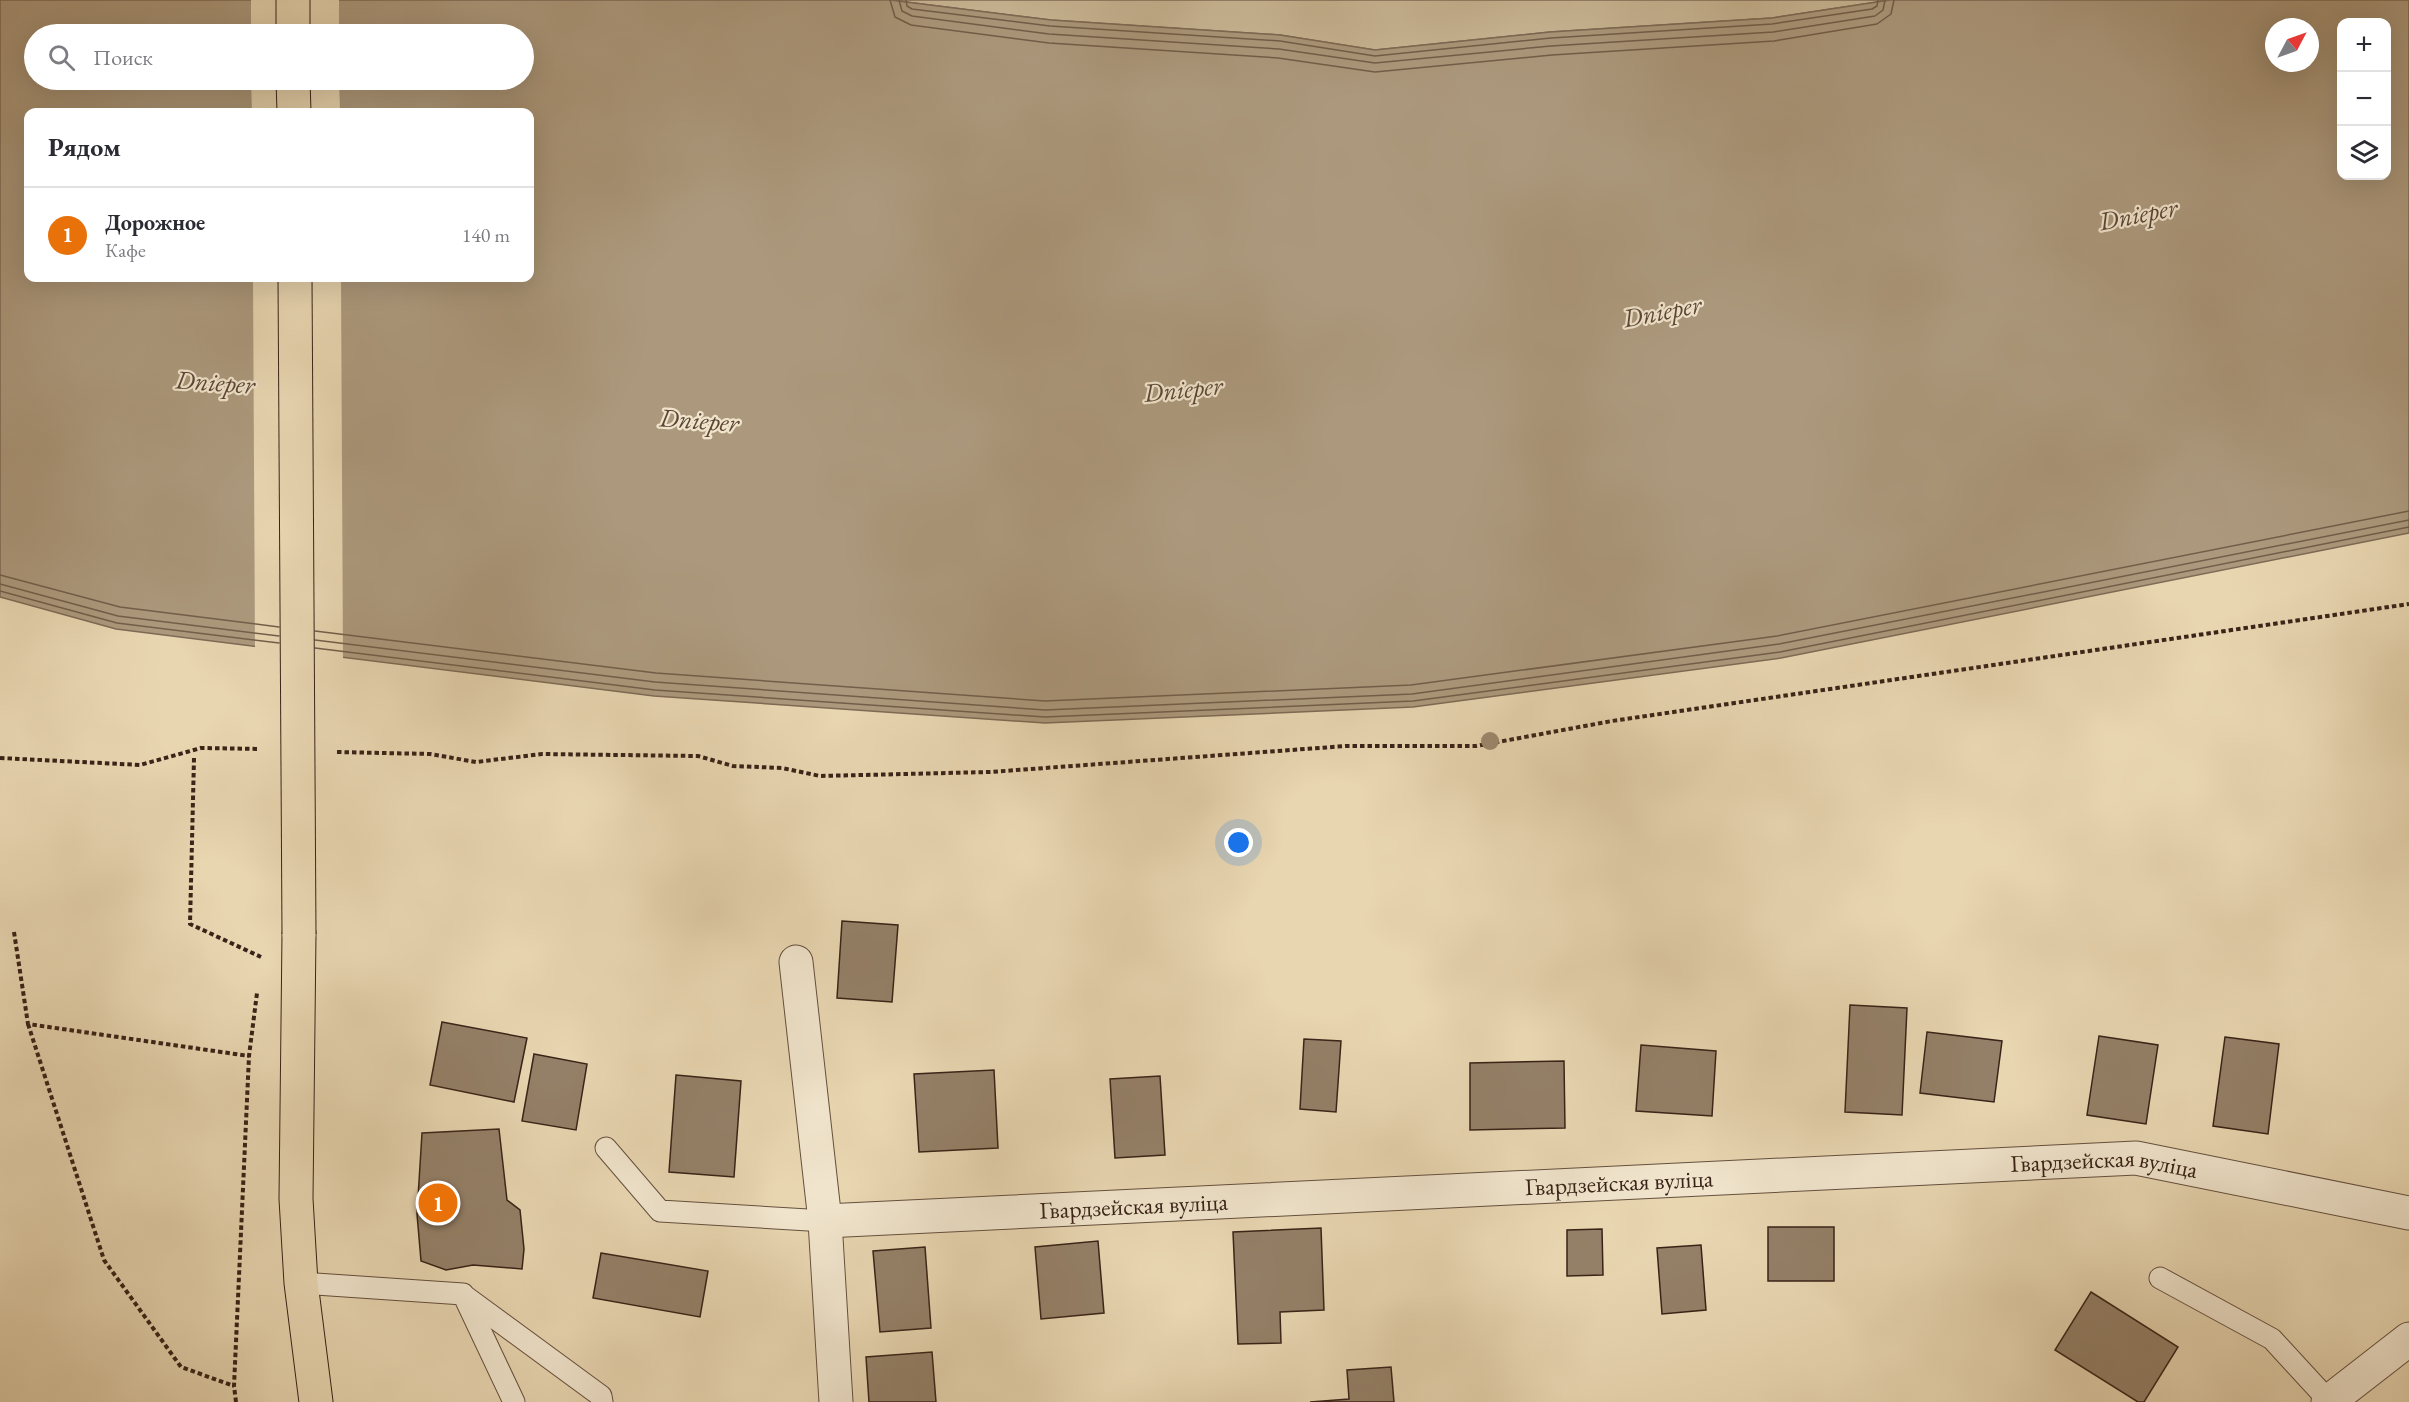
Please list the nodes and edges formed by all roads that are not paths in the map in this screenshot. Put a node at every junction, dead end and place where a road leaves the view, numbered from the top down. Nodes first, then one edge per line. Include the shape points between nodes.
1 (293, 0) edge
2 (293, 24) edge
3 (293, 90) edge
4 (294, 108) edge
5 (295, 282) edge
6 (796, 962) dead end
7 (606, 1148) dead end
8 (2409, 1214) edge
9 (825, 1221) junction
10 (2160, 1278) dead end
11 (301, 1283) junction
12 (463, 1294) junction
13 (2409, 1339) edge
14 (316, 1402) edge
15 (514, 1402) edge
16 (602, 1402) edge
17 (836, 1402) edge
18 (2328, 1402) edge

1 - 2 main road
3 - 4 main road
5 - 11 main road, bridge via 299,934 296,1199
6 - 9 street
7 - 9 lane via 660,1211
8 - 9 street, Гвардзейская вуліца via 2136,1158
9 - 17 street
10 - 18 lane via 2272,1339
11 - 12 lane
11 - 14 main road
12 - 15 lane
12 - 16 lane via 601,1396
13 - 18 street

